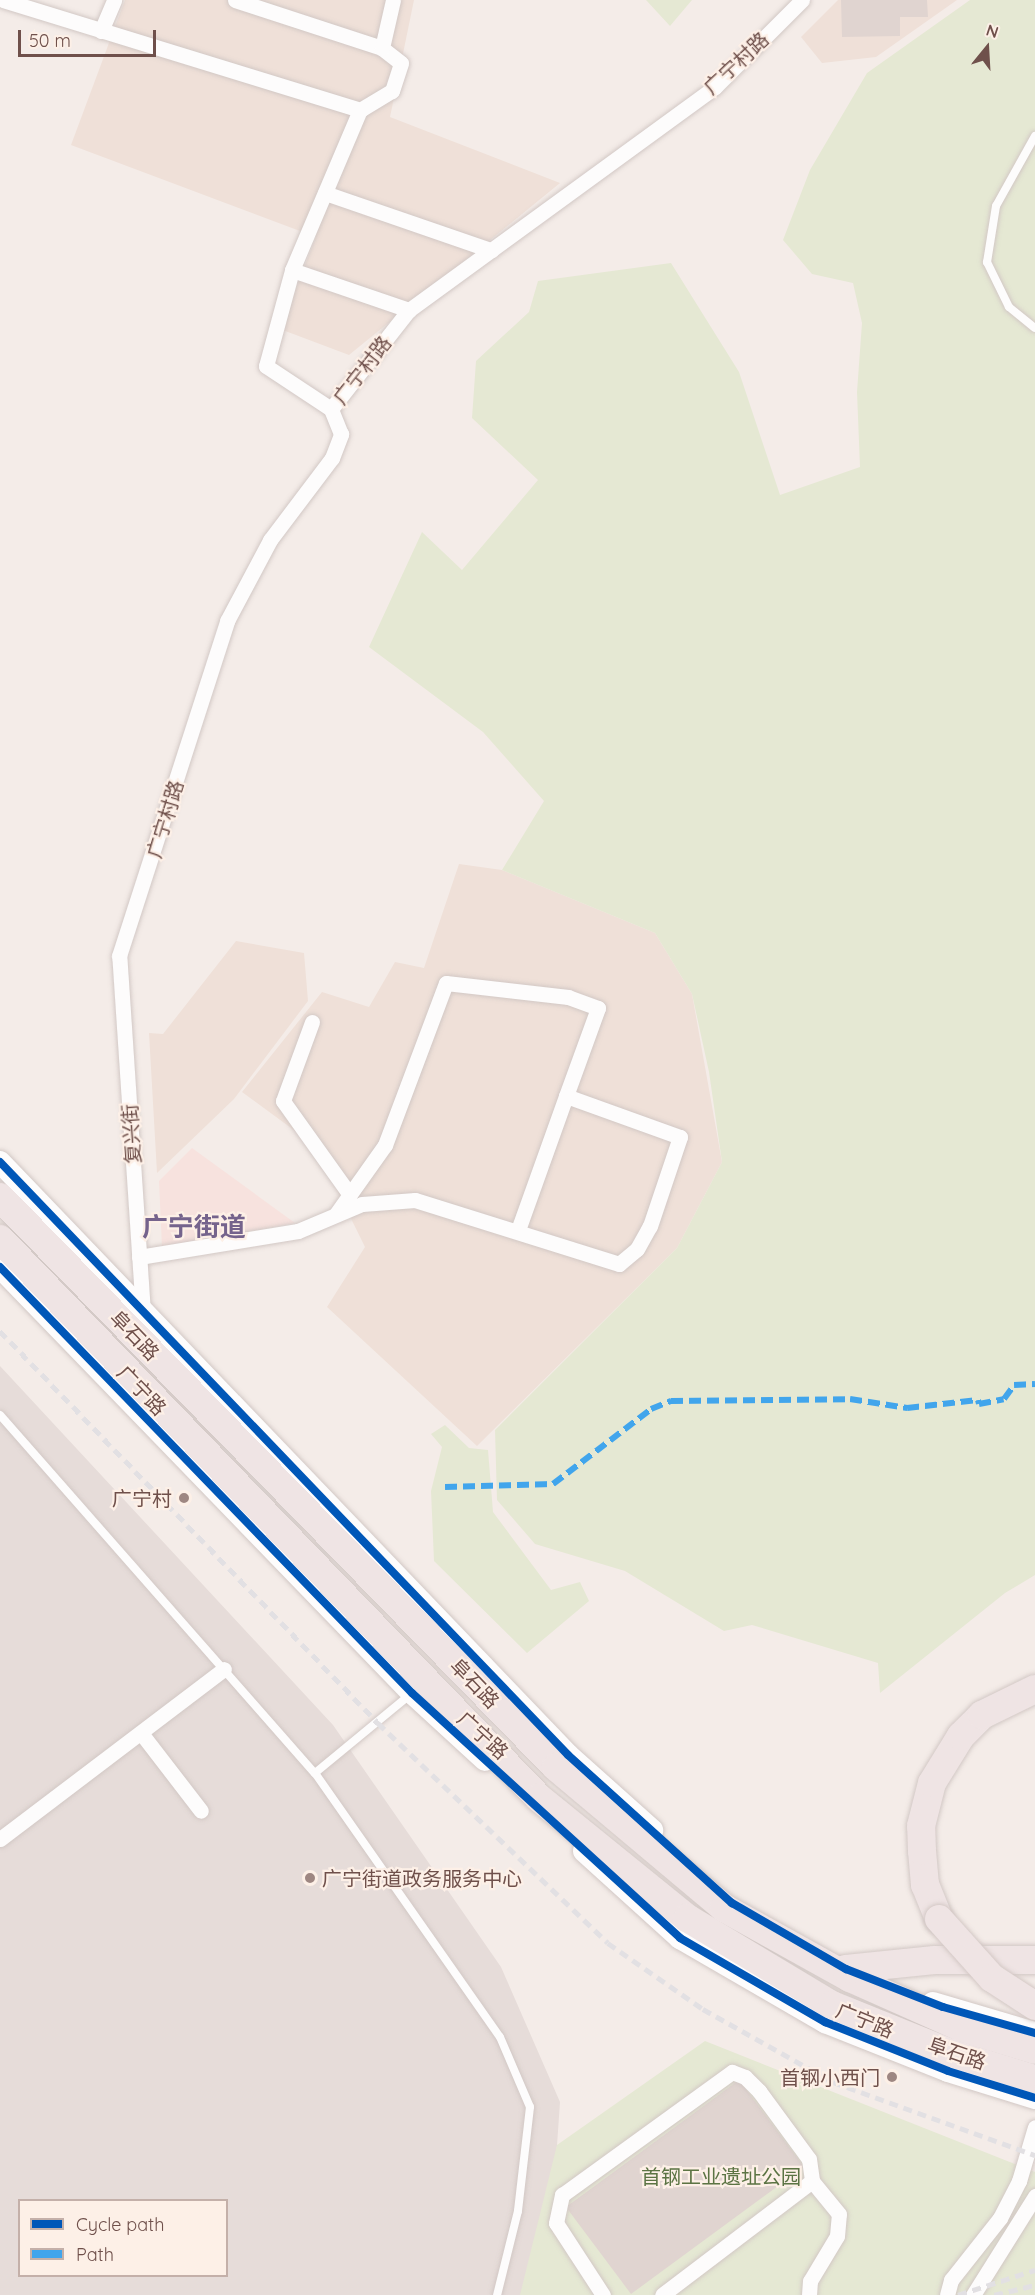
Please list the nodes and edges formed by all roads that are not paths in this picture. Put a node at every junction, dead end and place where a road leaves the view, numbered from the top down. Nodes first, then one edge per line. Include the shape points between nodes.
1 (3, 0) edge
2 (114, 0) edge
3 (235, 0) edge
4 (393, 0) edge
5 (802, 0) edge
6 (101, 31) junction
7 (382, 48) junction
8 (360, 110) junction
9 (1035, 136) edge
10 (325, 193) junction
11 (492, 250) junction
12 (292, 270) junction
13 (410, 310) junction
14 (1035, 328) edge
15 (331, 409) junction
16 (119, 956) joint
17 (312, 1022) dead end
18 (566, 1096) junction
19 (0, 1162) edge
20 (350, 1195) junction
21 (0, 1197) edge
22 (336, 1214) junction
23 (518, 1230) junction
24 (0, 1239) edge
25 (139, 1257) junction
26 (0, 1267) edge
27 (143, 1313) junction
28 (0, 1415) edge
29 (223, 1669) junction
30 (1035, 1689) edge
31 (412, 1693) junction
32 (141, 1733) junction
33 (315, 1773) junction
34 (201, 1811) dead end
35 (0, 1839) edge
36 (1035, 1960) edge
37 (846, 1969) junction
38 (1035, 2006) edge
39 (1035, 2033) edge
40 (1035, 2050) edge
41 (1035, 2079) edge
42 (1035, 2098) edge
43 (1035, 2127) edge
44 (812, 2181) junction
45 (1035, 2196) edge
46 (497, 2295) edge
47 (603, 2295) edge
48 (662, 2295) edge
49 (809, 2295) edge
50 (947, 2295) edge
51 (973, 2295) edge

1 - 6 street
2 - 6 street
3 - 7 street
4 - 7 street
5 - 11 street, 广宁村路 via 715,87
6 - 8 street
7 - 8 street via 401,63 392,91
8 - 10 street
9 - 14 lane via 996,206 987,262 1009,307
10 - 11 street
10 - 12 street
11 - 13 street, 广宁村路
12 - 13 street
12 - 15 street via 267,366
13 - 15 street, 广宁村路
15 - 16 street, 广宁村路 via 341,434 332,458 270,540 227,621
16 - 25 street, 复兴街
17 - 20 street via 283,1101
18 - 20 street via 598,1008 568,997 446,983 386,1145
18 - 23 street
18 - 23 street via 680,1137 650,1226 637,1249 619,1264
19 - 27 street, 广宁路
20 - 22 street
21 - 40 highway, 阜石路 via 556,1767 724,1908 850,1978 960,2027
22 - 23 street via 362,1204 415,1200
22 - 25 street via 298,1231
24 - 41 highway, 阜石路 via 557,1813 687,1918 832,2005 951,2053
25 - 27 street, 复兴街
26 - 31 street, 广宁路
27 - 37 street, 广宁路 via 568,1755 732,1903
28 - 29 lane
29 - 32 street
29 - 33 lane
30 - 38 highway, bridge via 982,1715 961,1736 932,1783 923,1816 921,1851 925,1885 939,1919 992,1978
31 - 33 lane
31 - 42 street, 广宁路 via 680,1938 825,2022 948,2071
32 - 34 street
32 - 35 street
33 - 46 lane via 500,2037 530,2107 518,2211
36 - 37 highway via 935,1960
37 - 39 street, 广宁路 via 943,2007
43 - 50 street via 1018,2181 1000,2218 951,2280
44 - 47 street via 809,2159 759,2091 732,2072 715,2080 562,2195 556,2223
44 - 48 street
44 - 49 street via 839,2214 837,2236 810,2281
45 - 51 street

